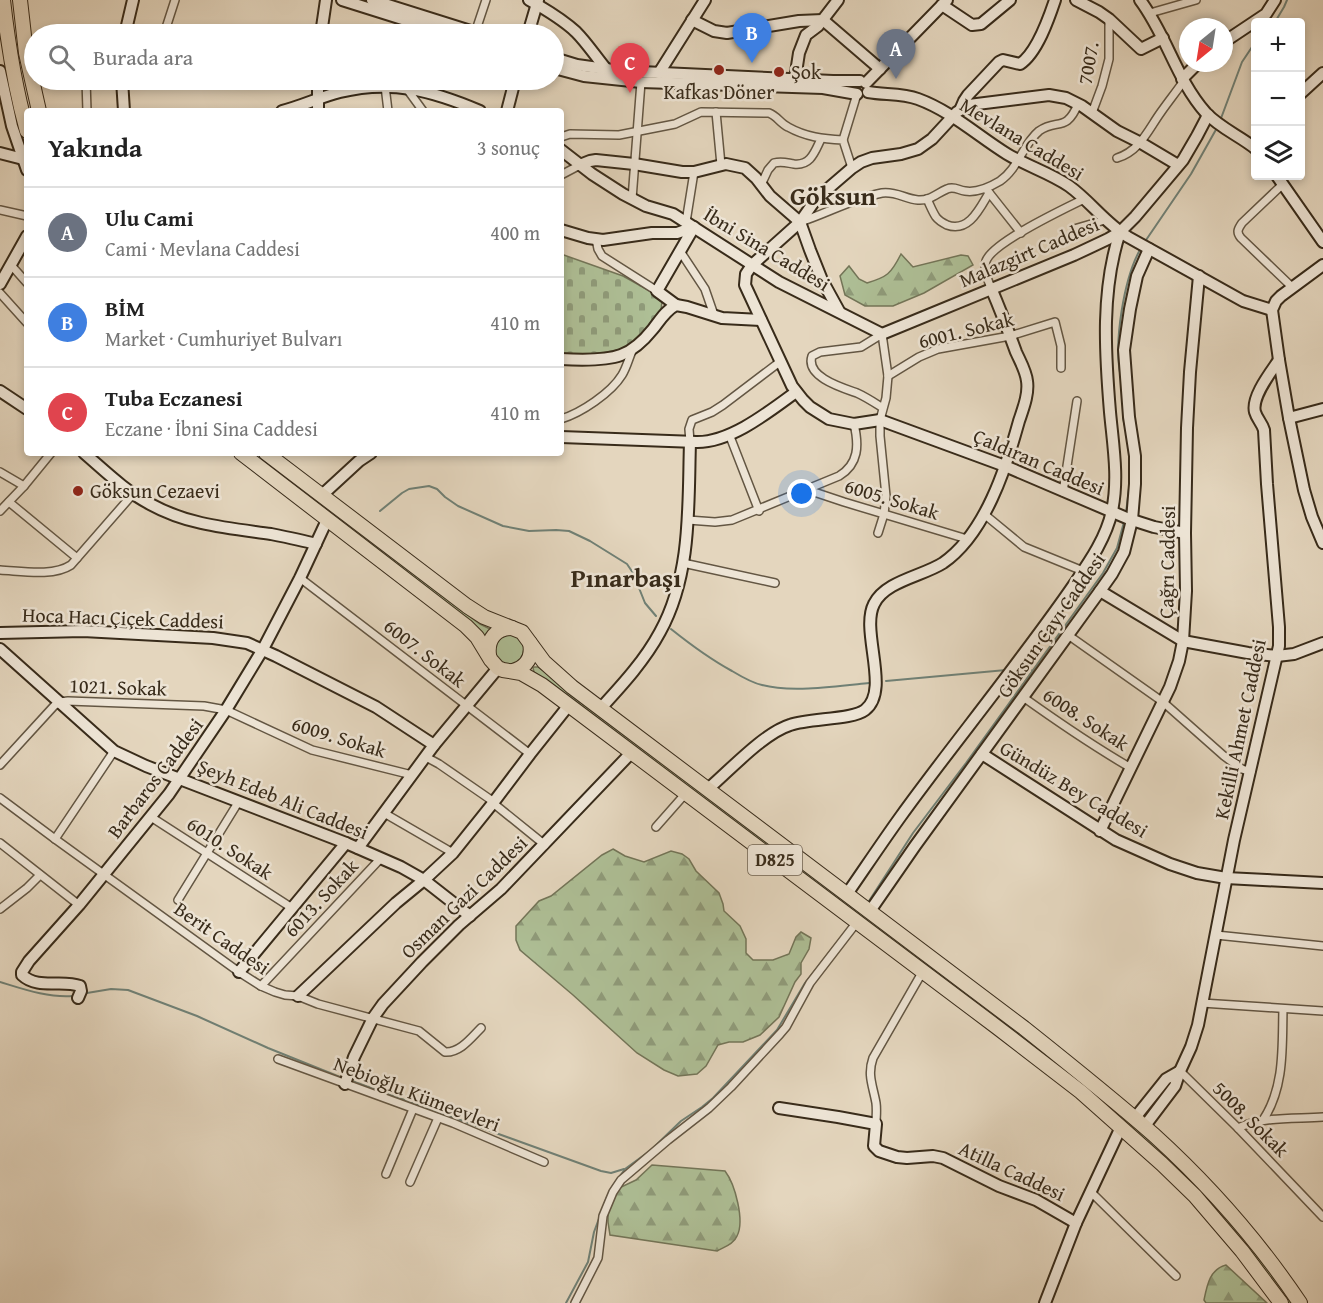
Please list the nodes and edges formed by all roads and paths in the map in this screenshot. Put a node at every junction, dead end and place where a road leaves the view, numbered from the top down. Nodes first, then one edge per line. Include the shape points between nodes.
1 (3, 0) edge
2 (20, 0) edge
3 (133, 0) edge
4 (175, 0) edge
5 (326, 0) edge
6 (342, 0) edge
7 (372, 0) edge
8 (486, 0) edge
9 (705, 0) edge
10 (838, 0) edge
11 (1010, 0) edge
12 (1055, 0) edge
13 (1076, 0) edge
14 (1140, 0) edge
15 (1196, 0) edge
16 (1275, 0) edge
17 (534, 2) edge
18 (945, 2) edge
19 (1149, 13) junction
20 (1109, 18) junction
21 (692, 20) junction
22 (823, 20) junction
23 (127, 24) edge
24 (167, 24) edge
25 (322, 24) edge
26 (418, 24) edge
27 (447, 24) edge
28 (480, 24) edge
29 (530, 24) edge
30 (1233, 36) edge
31 (24, 37) edge
32 (1163, 38) junction
33 (4, 41) edge
34 (564, 61) edge
35 (606, 69) junction
36 (880, 69) junction
37 (564, 70) edge
38 (0, 71) edge
39 (1190, 72) edge
40 (659, 73) junction
41 (1323, 73) edge
42 (795, 79) junction
43 (1183, 80) junction
44 (641, 82) junction
45 (863, 87) junction
46 (1305, 89) edge
47 (34, 90) edge
48 (86, 90) edge
49 (123, 90) edge
50 (318, 90) edge
51 (355, 90) edge
52 (385, 90) edge
53 (407, 90) edge
54 (418, 90) edge
55 (512, 90) edge
56 (318, 99) junction
57 (1078, 104) junction
58 (38, 108) edge
59 (87, 108) edge
60 (124, 108) edge
61 (291, 108) edge
62 (318, 108) edge
63 (388, 108) edge
64 (421, 108) edge
65 (472, 108) edge
66 (508, 108) edge
67 (961, 108) junction
68 (716, 112) junction
69 (1092, 113) junction
70 (1210, 116) junction
71 (952, 117) junction
72 (24, 118) edge
73 (638, 132) junction
74 (564, 135) edge
75 (821, 139) junction
76 (843, 140) junction
77 (1141, 142) junction
78 (1251, 142) edge
79 (564, 152) edge
80 (0, 153) edge
81 (24, 156) edge
82 (1117, 158) dead end
83 (24, 159) edge
84 (1018, 160) junction
85 (634, 164) junction
86 (580, 165) junction
87 (721, 165) junction
88 (1178, 165) junction
89 (852, 168) junction
90 (694, 172) junction
91 (564, 173) edge
92 (1280, 180) edge
93 (761, 185) junction
94 (987, 191) junction
95 (1084, 198) junction
96 (632, 199) junction
97 (927, 199) junction
98 (0, 210) edge
99 (24, 215) edge
100 (1106, 220) junction
101 (800, 222) junction
102 (690, 225) junction
103 (1074, 229) dead end
104 (564, 231) edge
105 (1021, 233) junction
106 (1124, 234) junction
107 (596, 239) junction
108 (24, 241) edge
109 (1323, 242) edge
110 (1147, 248) junction
111 (680, 251) junction
112 (11, 265) junction
113 (1323, 265) edge
114 (752, 266) junction
115 (1199, 276) junction
116 (24, 280) edge
117 (0, 284) edge
118 (1292, 287) junction
119 (991, 288) junction
120 (657, 291) junction
121 (0, 293) edge
122 (675, 305) junction
123 (1272, 310) junction
124 (839, 311) junction
125 (714, 315) junction
126 (24, 320) edge
127 (761, 320) junction
128 (882, 334) junction
129 (1010, 336) junction
130 (633, 348) junction
131 (564, 359) edge
132 (1279, 360) junction
133 (781, 361) junction
134 (1061, 368) dead end
135 (888, 376) junction
136 (0, 391) edge
137 (796, 392) junction
138 (1077, 401) dead end
139 (24, 407) edge
140 (883, 408) junction
141 (1323, 409) edge
142 (564, 418) edge
143 (1289, 418) junction
144 (880, 420) junction
145 (854, 424) junction
146 (729, 434) junction
147 (564, 437) edge
148 (690, 442) junction
149 (49, 456) edge
150 (88, 456) edge
151 (245, 456) edge
152 (270, 456) edge
153 (355, 457) edge
154 (1005, 466) junction
155 (0, 472) edge
156 (24, 486) junction
157 (808, 489) junction
158 (1063, 492) junction
159 (133, 494) junction
160 (321, 496) junction
161 (9, 502) junction
162 (759, 510) junction
163 (0, 511) edge
164 (1115, 513) junction
165 (884, 514) junction
166 (984, 514) junction
167 (327, 520) junction
168 (688, 520) junction
169 (1131, 520) junction
170 (879, 533) dead end
171 (1185, 533) junction
172 (967, 539) junction
173 (1323, 543) edge
174 (316, 544) junction
175 (77, 558) junction
176 (683, 563) junction
177 (0, 570) edge
178 (1083, 571) junction
179 (300, 578) junction
180 (775, 583) dead end
181 (1100, 591) junction
182 (514, 628) junction
183 (0, 633) edge
184 (1068, 635) junction
185 (1183, 641) junction
186 (530, 643) junction
187 (1323, 643) edge
188 (0, 649) edge
189 (262, 650) junction
190 (489, 655) junction
191 (1277, 656) junction
192 (498, 668) junction
193 (513, 671) junction
194 (1023, 697) junction
195 (59, 702) junction
196 (1163, 702) junction
197 (569, 705) junction
198 (466, 706) junction
199 (601, 708) junction
200 (226, 711) junction
201 (435, 745) junction
202 (114, 751) junction
203 (632, 752) junction
204 (530, 754) junction
205 (982, 754) junction
206 (426, 757) junction
207 (0, 765) edge
208 (1131, 768) junction
209 (1251, 772) junction
210 (412, 775) junction
211 (180, 778) junction
212 (708, 789) junction
213 (686, 793) junction
214 (0, 798) edge
215 (239, 801) junction
216 (493, 803) junction
217 (384, 813) junction
218 (151, 817) junction
219 (656, 827) dead end
220 (1100, 831) junction
221 (55, 839) junction
222 (0, 843) edge
223 (346, 843) junction
224 (545, 845) junction
225 (358, 848) junction
226 (207, 853) junction
227 (453, 853) junction
228 (381, 858) junction
229 (40, 874) junction
230 (104, 874) junction
231 (1226, 878) junction
232 (424, 880) junction
233 (1323, 883) edge
234 (848, 894) junction
235 (178, 900) dead end
236 (79, 905) junction
237 (292, 908) junction
238 (0, 909) edge
239 (870, 911) junction
240 (470, 916) junction
241 (857, 922) junction
242 (1215, 935) junction
243 (1323, 946) edge
244 (923, 971) junction
245 (239, 972) junction
246 (261, 986) junction
247 (298, 996) junction
248 (78, 998) dead end
249 (1202, 1004) junction
250 (1284, 1009) junction
251 (1323, 1011) edge
252 (373, 1018) junction
253 (481, 1028) dead end
254 (278, 1059) dead end
255 (1180, 1071) junction
256 (345, 1084) junction
257 (779, 1108) dead end
258 (413, 1109) junction
259 (438, 1118) junction
260 (1323, 1118) edge
261 (1263, 1120) junction
262 (1139, 1123) junction
263 (876, 1124) junction
264 (1121, 1127) junction
265 (1238, 1128) junction
266 (544, 1162) dead end
267 (386, 1174) dead end
268 (410, 1182) dead end
269 (1091, 1192) junction
270 (1323, 1217) edge
271 (1076, 1223) junction
272 (1176, 1276) dead end
273 (575, 1303) edge
274 (1045, 1303) edge
275 (1281, 1303) edge
276 (1300, 1303) edge

1 - 33 highway
2 - 31 highway
3 - 23 street
4 - 24 street
5 - 25 street
6 - 26 street
7 - 27 street
8 - 28 street
9 - 21 street
10 - 22 street
11 - 18 street via 977,26
12 - 67 street via 1029,56 1020,64 999,62
13 - 20 street
14 - 19 street
15 - 19 street
16 - 30 street via 1266,14
17 - 29 street
17 - 35 street via 568,25
18 - 36 street
19 - 32 street
20 - 32 street via 1142,49
20 - 69 street, 7007. via 1109,58
21 - 22 street via 727,33
21 - 40 street
22 - 36 street
22 - 42 street via 803,40
32 - 43 street
33 - 72 highway
34 - 35 street
35 - 40 street
36 - 45 street
37 - 44 street
38 - 81 street via 12,126
39 - 43 street
40 - 42 street
41 - 46 street
42 - 45 street
43 - 70 street
43 - 77 street
44 - 45 street
44 - 73 street
45 - 71 street, Mevlana Caddesi via 913,97
45 - 76 street
47 - 58 highway
48 - 59 street
49 - 60 street
50 - 56 street
51 - 56 street
52 - 63 street
53 - 64 street
54 - 65 street
55 - 66 street
56 - 61 street
56 - 62 street
57 - 67 street via 1049,95
57 - 69 street
57 - 84 street via 1073,116 1064,123 1039,131
67 - 71 street
68 - 73 street via 701,112 675,124
68 - 75 street via 769,113 796,132
68 - 87 street
69 - 77 street
70 - 78 street
70 - 88 street, Malazgirt Caddesi
71 - 84 street, Mevlana Caddesi
71 - 89 street via 918,148 872,158
73 - 74 street
73 - 85 street
75 - 76 street
75 - 93 street via 811,160 801,164 774,163
76 - 89 street
77 - 82 street via 1131,153
77 - 88 street
79 - 86 street, İbni Sina Caddesi
80 - 83 street
84 - 94 street
84 - 95 street, Mevlana Caddesi via 1060,180
85 - 86 street via 596,160
85 - 90 street
85 - 96 street
86 - 91 street
86 - 96 street, İbni Sina Caddesi
87 - 90 street
87 - 93 street via 745,168
88 - 106 street, Malazgirt Caddesi
89 - 101 street via 816,199
90 - 102 street
92 - 109 street
92 - 118 street via 1242,223 1238,233
93 - 101 street
94 - 97 street via 949,188
94 - 97 street via 973,218 958,227 935,216
94 - 105 street
95 - 100 street, Mevlana Caddesi
95 - 105 street
96 - 102 street, İbni Sina Caddesi via 673,214
97 - 101 street via 882,193
98 - 99 street
100 - 103 street
100 - 106 street, Mevlana Caddesi
101 - 114 street
101 - 124 street via 822,280
102 - 107 street via 677,233
102 - 111 street
102 - 114 street, İbni Sina Caddesi
104 - 107 street
105 - 119 street via 988,257 985,268
106 - 110 street, Mevlana Caddesi
106 - 119 street, Malazgirt Caddesi
106 - 164 street, Göksun Çayı Caddesi via 1114,248 1105,333
107 - 120 street via 602,256
108 - 112 street
110 - 115 street, Mevlana Caddesi
110 - 169 street, Göksun Çayı Caddesi via 1137,276 1124,350 1135,456
111 - 120 street
111 - 125 street via 705,289
112 - 116 street
112 - 117 street
113 - 118 street
114 - 124 street, İbni Sina Caddesi
114 - 127 street via 745,285
115 - 123 street, Mevlana Caddesi via 1251,304
115 - 171 street, Çağrı Caddesi via 1190,372
118 - 123 street
119 - 128 street, Malazgirt Caddesi
119 - 129 street
120 - 122 street
121 - 126 street
122 - 125 street
122 - 130 street
123 - 132 street
124 - 128 street, İbni Sina Caddesi
125 - 127 street
127 - 133 street
128 - 135 street
128 - 140 street via 861,347 820,352 810,359 824,378
129 - 134 street, 6001. Sokak via 1055,322
129 - 135 street, 6001. Sokak via 938,350
129 - 154 street via 1027,388
130 - 131 street via 615,357
130 - 142 street via 623,374 611,388
132 - 143 street
132 - 191 street, Kekilli Ahmet Caddesi via 1259,392 1255,409 1264,429 1280,637
133 - 137 street
133 - 148 street via 723,405 692,420
135 - 140 street
136 - 139 street
137 - 145 street via 820,414
137 - 146 street
138 - 158 street
140 - 144 street
141 - 143 street
143 - 173 street via 1308,505
144 - 145 street
144 - 154 street, Çaldıran Caddesi
144 - 165 street via 886,486
145 - 157 street via 857,445 850,467
146 - 148 street via 711,441
146 - 162 street
147 - 148 street
148 - 168 street
149 - 156 street
150 - 159 street
151 - 167 highway
152 - 160 highway, D825
153 - 160 street
154 - 158 street, Çaldıran Caddesi
154 - 166 street
155 - 156 street
156 - 161 street
157 - 162 street
157 - 165 street, 6005. Sokak
158 - 164 street, Çaldıran Caddesi
159 - 174 street via 192,521
159 - 175 street
160 - 182 highway, D825 via 467,606
161 - 163 street
161 - 175 street
162 - 168 street via 724,522
164 - 169 street, Çaldıran Caddesi
164 - 178 street, Göksun Çayı Caddesi
165 - 170 street
165 - 172 street, 6005. Sokak
166 - 172 street
166 - 178 street via 1024,547
167 - 174 street, Barbaros Caddesi
167 - 190 highway via 466,626
168 - 176 street
169 - 171 street, Çaldıran Caddesi
169 - 181 street, Göksun Çayı Caddesi via 1124,552
171 - 185 street, Çağrı Caddesi
172 - 212 street via 943,563 892,587 874,603 870,617 876,686 867,708 852,715 781,728
174 - 179 street, Barbaros Caddesi
175 - 177 street via 58,571
176 - 180 street
176 - 199 street via 662,630
178 - 234 street, Göksun Çayı Caddesi via 900,817
179 - 189 street, Barbaros Caddesi
179 - 198 street, 6007. Sokak
181 - 184 street, Göksun Çayı Caddesi
181 - 185 street
182 - 186 highway, D825
182 - 190 highway via 495,634 489,643
183 - 189 street, Hoca Hacı Çiçek Caddesi via 157,634 232,640
184 - 194 street, Göksun Çayı Caddesi
184 - 196 street
185 - 191 street
185 - 196 street, Çağrı Caddesi
186 - 193 highway via 529,659
186 - 199 highway, D825 via 556,674
187 - 191 street
188 - 195 street, Şeyh Edeb Ali Caddesi
189 - 200 street, Barbaros Caddesi
189 - 201 street, Hoca Hacı Çiçek Caddesi via 376,707
190 - 192 highway
191 - 209 street, Kekilli Ahmet Caddesi
192 - 193 highway, D825
192 - 198 street
193 - 197 highway, D825 via 534,680
194 - 205 street, Göksun Çayı Caddesi
194 - 208 street, 6008. Sokak
195 - 200 street, 1021. Sokak via 204,706
195 - 202 street, Şeyh Edeb Ali Caddesi
195 - 207 street, 1021. Sokak
196 - 208 street, Çağrı Caddesi
196 - 209 street via 1224,756
197 - 203 highway, D825
197 - 204 street
198 - 201 street
198 - 204 street, 6007. Sokak
199 - 212 highway, D825
200 - 210 street, 6009. Sokak via 312,750
200 - 211 street, Barbaros Caddesi
201 - 206 street
202 - 211 street, Şeyh Edeb Ali Caddesi
202 - 221 street
203 - 213 highway, D825
203 - 224 street, Osman Gazi Caddesi
204 - 216 street
205 - 220 street, Gündüz Bey Caddesi
205 - 239 street, Göksun Çayı Caddesi
206 - 210 street
206 - 216 street
208 - 220 street, Çağrı Caddesi
209 - 231 street, Kekilli Ahmet Caddesi
210 - 217 street
211 - 215 street, Şeyh Edeb Ali Caddesi
211 - 218 street, Barbaros Caddesi
212 - 234 highway, D825
213 - 219 street
213 - 241 highway, D825
214 - 221 street, Berit Caddesi
215 - 223 street, Şeyh Edeb Ali Caddesi
215 - 226 street
216 - 224 street
216 - 227 street
217 - 225 street
217 - 227 street
218 - 226 street, 6010. Sokak
218 - 230 street, Barbaros Caddesi
220 - 231 street, Gündüz Bey Caddesi via 1170,864
221 - 230 street, Berit Caddesi
222 - 229 street
223 - 225 street, Şeyh Edeb Ali Caddesi
223 - 237 street
224 - 240 street, Osman Gazi Caddesi
225 - 228 street, Şeyh Edeb Ali Caddesi
226 - 235 street
226 - 237 street, 6010. Sokak
227 - 232 street
228 - 232 street, Şeyh Edeb Ali Caddesi
228 - 246 street, 6013. Sokak
229 - 236 street
229 - 238 street
230 - 236 street, Barbaros Caddesi
230 - 245 street, Berit Caddesi
231 - 233 street, Gündüz Bey Caddesi
231 - 242 street, Kekilli Ahmet Caddesi
232 - 240 street, Şeyh Edeb Ali Caddesi
232 - 247 street
234 - 239 highway, D825
236 - 248 street, Barbaros Caddesi via 22,972 30,981 80,987
237 - 245 street
239 - 262 highway, D825 via 1024,1028
240 - 252 street, Osman Gazi Caddesi via 422,962
241 - 244 highway, D825
241 - 273 street via 810,982 780,1035 709,1108 621,1180 603,1216 598,1258
242 - 243 street
242 - 249 street, Kekilli Ahmet Caddesi
244 - 263 street via 873,1058 869,1072
244 - 264 highway, D825
245 - 246 street, Berit Caddesi
246 - 247 street, Berit Caddesi
247 - 252 street, Berit Caddesi
249 - 250 street
249 - 255 street, Kekilli Ahmet Caddesi
250 - 251 street
250 - 261 street via 1280,1075 1275,1099
252 - 253 street, Berit Caddesi via 419,1031 450,1053
252 - 256 street, Osman Gazi Caddesi
254 - 256 street, Nebioğlu Kümeevleri
255 - 262 street, Kekilli Ahmet Caddesi via 1175,1086
255 - 265 street, 5008. Sokak
256 - 258 street, Nebioğlu Kümeevleri
257 - 263 street
258 - 259 street, Nebioğlu Kümeevleri
258 - 267 street
259 - 266 street, Nebioğlu Kümeevleri
259 - 268 street
260 - 261 street
261 - 265 street
262 - 276 highway, D825 via 1184,1164 1244,1229
263 - 271 street, Atilla Caddesi via 874,1146 879,1151 902,1158 938,1156 1036,1200
264 - 269 street
264 - 275 highway, D825 via 1195,1196
265 - 270 street, 5008. Sokak
269 - 271 street
269 - 272 street
271 - 274 street

